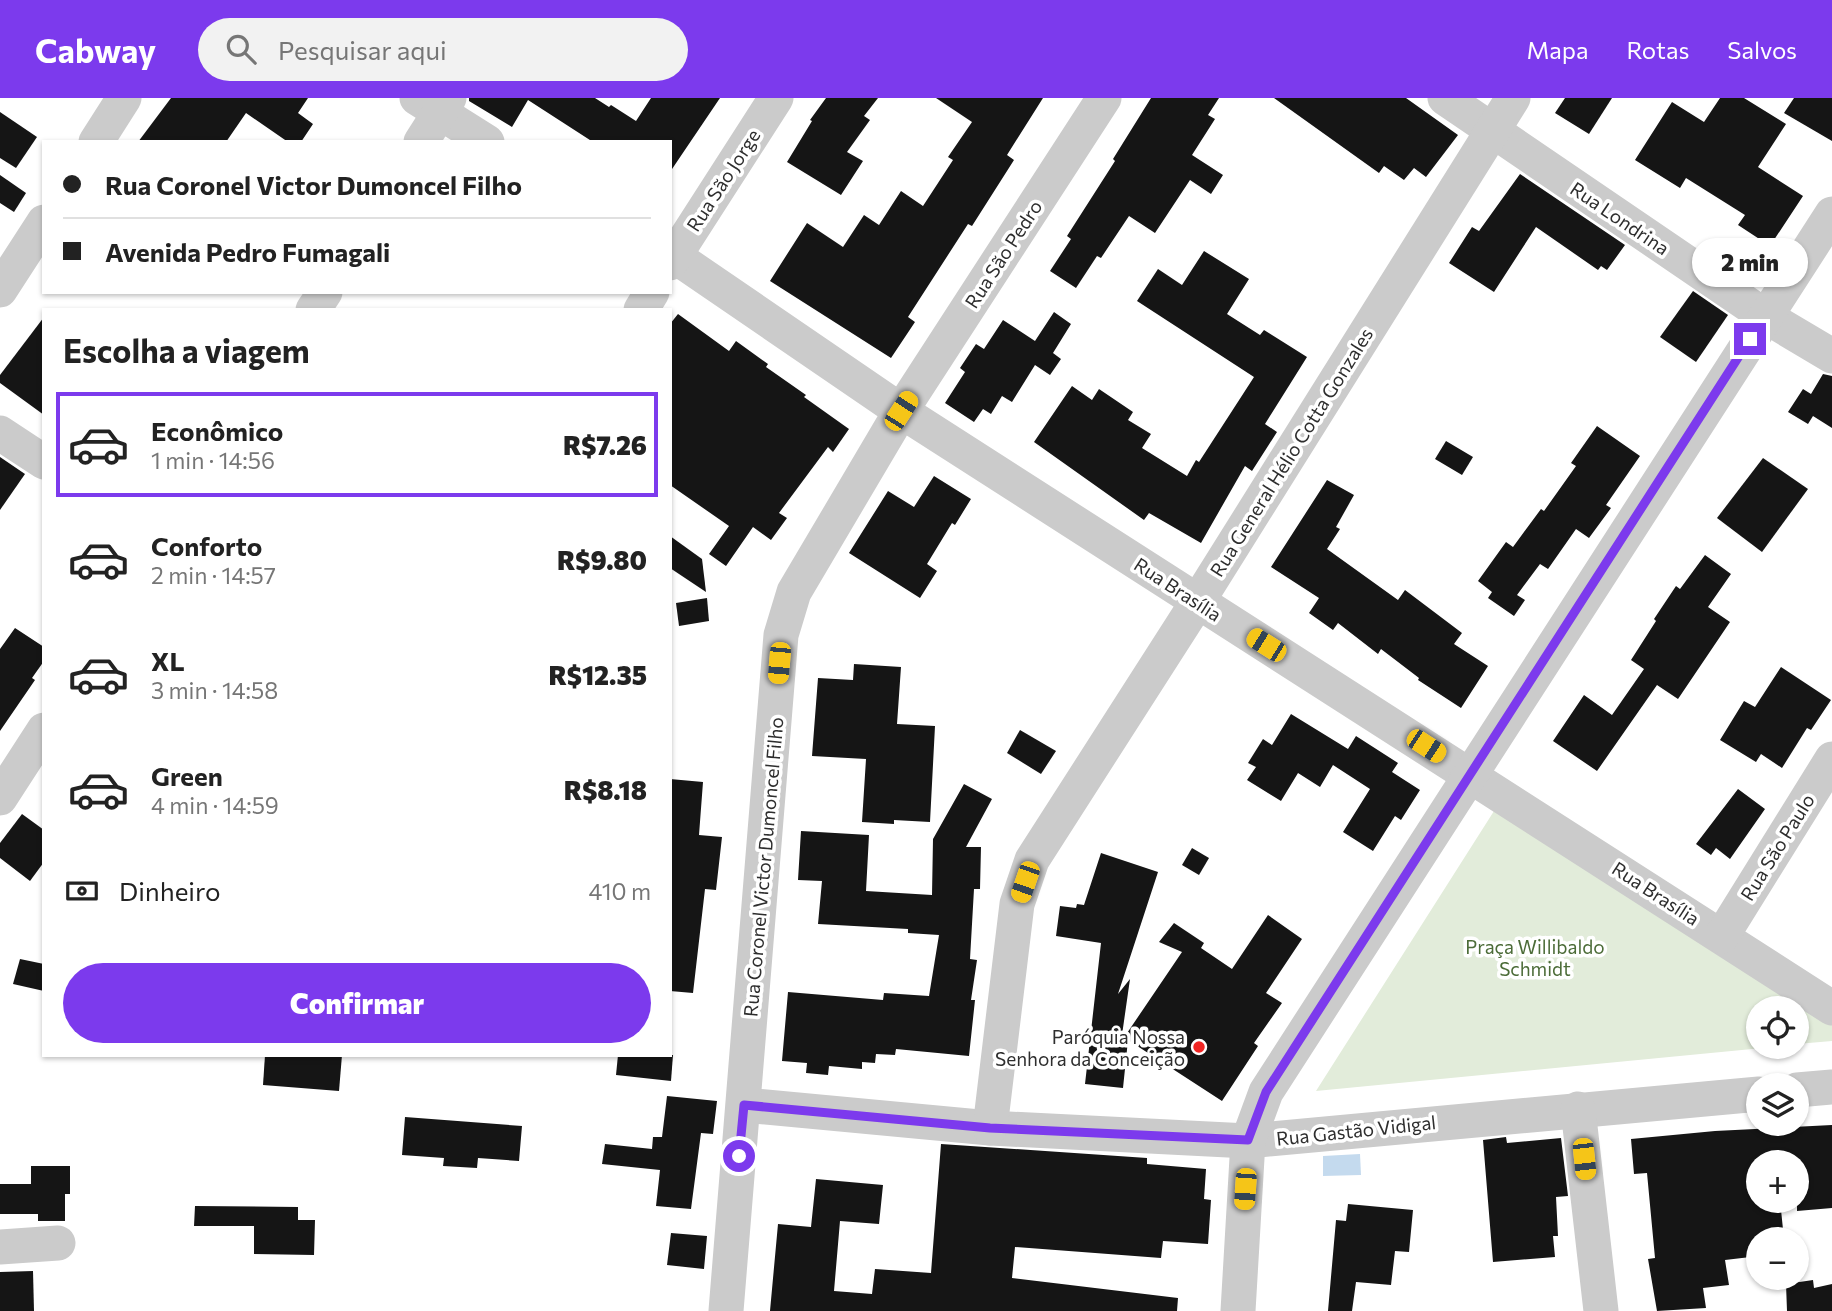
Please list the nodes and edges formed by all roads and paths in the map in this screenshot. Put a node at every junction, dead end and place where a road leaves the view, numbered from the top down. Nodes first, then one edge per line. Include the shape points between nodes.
1 (124, 98) edge
2 (776, 98) edge
3 (1104, 98) edge
4 (1445, 98) edge
5 (1513, 98) edge
6 (435, 103) edge
7 (1492, 131) junction
8 (97, 140) edge
9 (422, 140) edge
10 (484, 140) edge
11 (1832, 214) edge
12 (42, 225) edge
13 (672, 257) edge
14 (0, 290) edge
15 (1765, 316) junction
16 (1832, 356) edge
17 (901, 411) junction
18 (0, 433) edge
19 (42, 460) edge
20 (1198, 601) junction
21 (42, 733) edge
22 (1832, 759) edge
23 (1472, 775) junction
24 (0, 798) edge
25 (1722, 936) junction
26 (1832, 1008) edge
27 (1832, 1087) edge
28 (1809, 1089) edge
29 (1746, 1095) edge
30 (744, 1105) junction
31 (1578, 1109) junction
32 (990, 1128) junction
33 (1248, 1140) junction
34 (58, 1243) dead end
35 (0, 1247) edge
36 (726, 1311) edge
37 (1238, 1311) edge
38 (1601, 1311) edge

1 - 8 street
2 - 13 street, Rua São Jorge
3 - 17 street, Rua São Pedro
4 - 7 street, Rua Londrina
5 - 7 street, Rua General Hélio Cotta Gonzales
6 - 9 street
6 - 10 street
7 - 15 street, Rua Londrina
7 - 20 street, Rua General Hélio Cotta Gonzales
11 - 15 street
12 - 14 street
13 - 17 street, Rua Brasília
15 - 16 street, Rua Londrina
15 - 23 street
17 - 20 street, Rua Brasília
17 - 30 street, Rua Coronel Victor Dumoncel Filho via 794,592 781,635
18 - 19 street
20 - 23 street, Rua Brasília
20 - 32 street, Rua General Hélio Cotta Gonzales via 1032,860 1017,904
21 - 24 street
22 - 25 street, Rua São Paulo
23 - 25 street, Rua Brasília
23 - 33 street via 1266,1092
25 - 26 street, Rua Brasília
27 - 28 street
29 - 31 street, Rua Gastão Vidigal
30 - 32 street, Rua Gastão Vidigal
30 - 36 street, Rua Coronel Victor Dumoncel Filho
31 - 33 street, Rua Gastão Vidigal
31 - 38 street
32 - 33 street, Rua Gastão Vidigal
33 - 37 street
34 - 35 street

